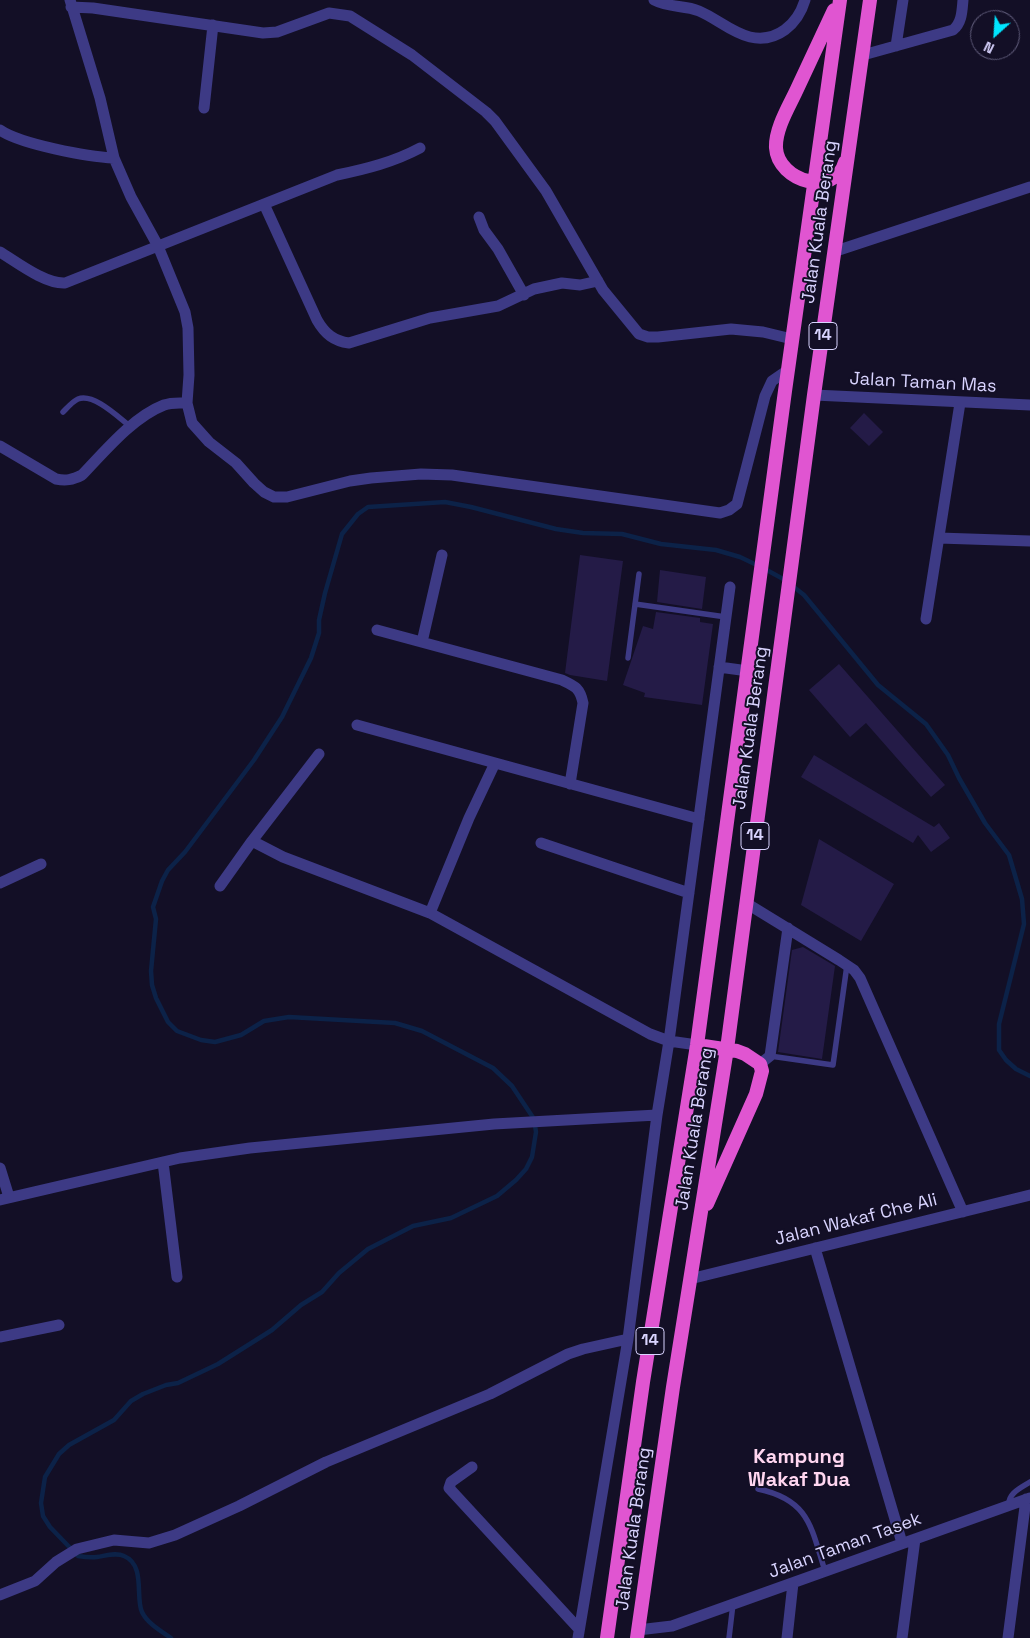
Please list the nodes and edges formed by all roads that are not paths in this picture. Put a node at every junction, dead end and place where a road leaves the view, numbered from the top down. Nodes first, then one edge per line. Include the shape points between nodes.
1 (654, 0) edge
2 (805, 0) edge
3 (840, 0) edge
4 (870, 0) edge
5 (903, 0) edge
6 (963, 0) edge
7 (70, 3) edge
8 (213, 25) junction
9 (896, 46) junction
10 (863, 55) junction
11 (204, 108) dead end
12 (0, 131) edge
13 (851, 142) junction
14 (420, 148) dead end
15 (114, 158) junction
16 (815, 182) junction
17 (1030, 186) edge
18 (264, 204) junction
19 (479, 217) dead end
20 (158, 246) junction
21 (836, 251) junction
22 (0, 252) edge
23 (598, 280) junction
24 (524, 295) junction
25 (792, 339) junction
26 (788, 370) junction
27 (814, 395) junction
28 (188, 403) junction
29 (960, 403) junction
30 (1030, 405) edge
31 (63, 412) dead end
32 (131, 427) junction
33 (0, 446) edge
34 (939, 538) junction
35 (1030, 541) edge
36 (442, 555) dead end
37 (639, 574) dead end
38 (730, 587) dead end
39 (635, 604) junction
40 (726, 617) junction
41 (926, 619) dead end
42 (377, 630) dead end
43 (422, 642) junction
44 (628, 658) dead end
45 (719, 667) junction
46 (748, 671) junction
47 (357, 726) dead end
48 (319, 754) dead end
49 (495, 763) junction
50 (570, 784) junction
51 (699, 819) junction
52 (252, 841) junction
53 (541, 843) dead end
54 (41, 864) dead end
55 (0, 883) edge
56 (220, 886) dead end
57 (689, 893) junction
58 (746, 903) junction
59 (430, 913) junction
60 (788, 928) junction
61 (847, 965) junction
62 (669, 1041) junction
63 (697, 1045) junction
64 (727, 1049) junction
65 (765, 1060) junction
66 (657, 1115) junction
67 (163, 1162) junction
68 (0, 1168) edge
69 (1030, 1195) edge
70 (4, 1198) edge
71 (963, 1212) junction
72 (699, 1223) junction
73 (815, 1248) junction
74 (177, 1277) dead end
75 (690, 1279) junction
76 (59, 1325) dead end
77 (0, 1337) edge
78 (628, 1339) junction
79 (472, 1467) dead end
80 (1030, 1482) edge
81 (758, 1489) dead end
82 (1028, 1498) edge
83 (1008, 1505) junction
84 (914, 1539) junction
85 (902, 1544) junction
86 (825, 1571) junction
87 (793, 1583) junction
88 (0, 1596) edge
89 (733, 1604) junction
90 (671, 1632) edge
91 (579, 1633) edge
92 (638, 1634) edge
93 (607, 1638) edge
94 (729, 1638) edge
95 (787, 1638) edge
96 (902, 1638) edge
97 (1008, 1638) edge

1 - 2 street via 693,9 750,37 768,37 784,32 796,21
3 - 16 highway, Jalan Kuala Berang / 14
3 - 16 highway via 778,132 776,148 788,172
4 - 10 highway, Jalan Kuala Berang / 14
5 - 9 street
6 - 9 street via 960,21 953,30
7 - 8 street
7 - 15 street via 100,98
8 - 11 street
8 - 23 street via 276,32 329,13 340,14 350,16 412,55 495,121 542,186
9 - 10 street
10 - 13 highway, Jalan Kuala Berang / 14
12 - 15 street via 16,139
13 - 16 highway via 843,168 836,177 826,182
13 - 21 highway, Jalan Kuala Berang / 14
14 - 18 street via 370,168 337,175
15 - 20 street
16 - 25 highway, Jalan Kuala Berang / 14
17 - 21 street
18 - 20 street
18 - 24 street via 317,320 323,330 341,342 350,343 435,316 498,306
19 - 24 street
20 - 22 street via 66,283 48,280
20 - 28 street via 181,300 188,328
21 - 27 highway, Jalan Kuala Berang / 14
23 - 24 street via 580,285 562,283 534,289
23 - 25 street via 639,334 648,337 731,329
25 - 26 highway, Jalan Kuala Berang / 14
26 - 28 street via 772,381 765,396 737,504 720,513 452,475 421,474 350,481 287,497 274,497 264,492 236,463 209,442 192,423
26 - 46 highway, Jalan Kuala Berang / 14
27 - 29 street, Jalan Taman Mas
27 - 58 highway, Jalan Kuala Berang / 14
28 - 32 street via 164,405
29 - 30 street, Jalan Taman Mas
29 - 34 street
31 - 32 lane via 77,399 89,398
32 - 33 street via 82,475 66,480 56,479
34 - 35 street
34 - 41 street
36 - 43 street
37 - 39 lane
38 - 40 street
39 - 40 lane
39 - 44 lane
40 - 45 street
42 - 43 street
43 - 50 street via 562,680 581,692 584,703
45 - 46 street
45 - 51 street
46 - 63 highway, Jalan Kuala Berang / 14
47 - 49 street
48 - 52 street
49 - 50 street
49 - 59 street
50 - 51 street
51 - 57 street
52 - 56 street
52 - 59 street via 283,857
53 - 57 street
54 - 55 street
57 - 62 street
58 - 60 street
58 - 64 highway, Jalan Kuala Berang / 14
59 - 62 street via 650,1034
60 - 61 street
60 - 65 street
61 - 65 lane via 833,1065
61 - 71 street via 863,984
62 - 63 street
62 - 66 street
63 - 64 highway
63 - 93 highway, Jalan Kuala Berang / 14
64 - 65 highway
64 - 72 highway, Jalan Kuala Berang / 14
65 - 72 highway via 760,1083
66 - 67 street via 494,1124 250,1148
66 - 78 street
67 - 70 street
67 - 74 street
68 - 70 street
69 - 71 street, Jalan Wakaf Che Ali
71 - 73 street, Jalan Wakaf Che Ali
72 - 75 highway, Jalan Kuala Berang / 14
73 - 75 street, Jalan Wakaf Che Ali
73 - 85 street
75 - 92 highway, Jalan Kuala Berang / 14
76 - 77 street
78 - 88 street via 568,1354 490,1394 326,1462 175,1536 149,1543 114,1540 72,1552 35,1581
78 - 91 street
79 - 91 street via 450,1482 449,1488
80 - 83 lane via 1011,1495
81 - 86 lane via 782,1497 803,1512
82 - 83 street, Jalan Taman Tasek
82 - 97 street
83 - 84 street, Jalan Taman Tasek
84 - 85 street, Jalan Taman Tasek
84 - 96 street
85 - 86 street, Jalan Taman Tasek
86 - 87 street, Jalan Taman Tasek
87 - 89 street, Jalan Taman Tasek
87 - 95 street
89 - 90 street, Jalan Taman Tasek
89 - 94 lane
90 - 92 street, Jalan Taman Tasek

